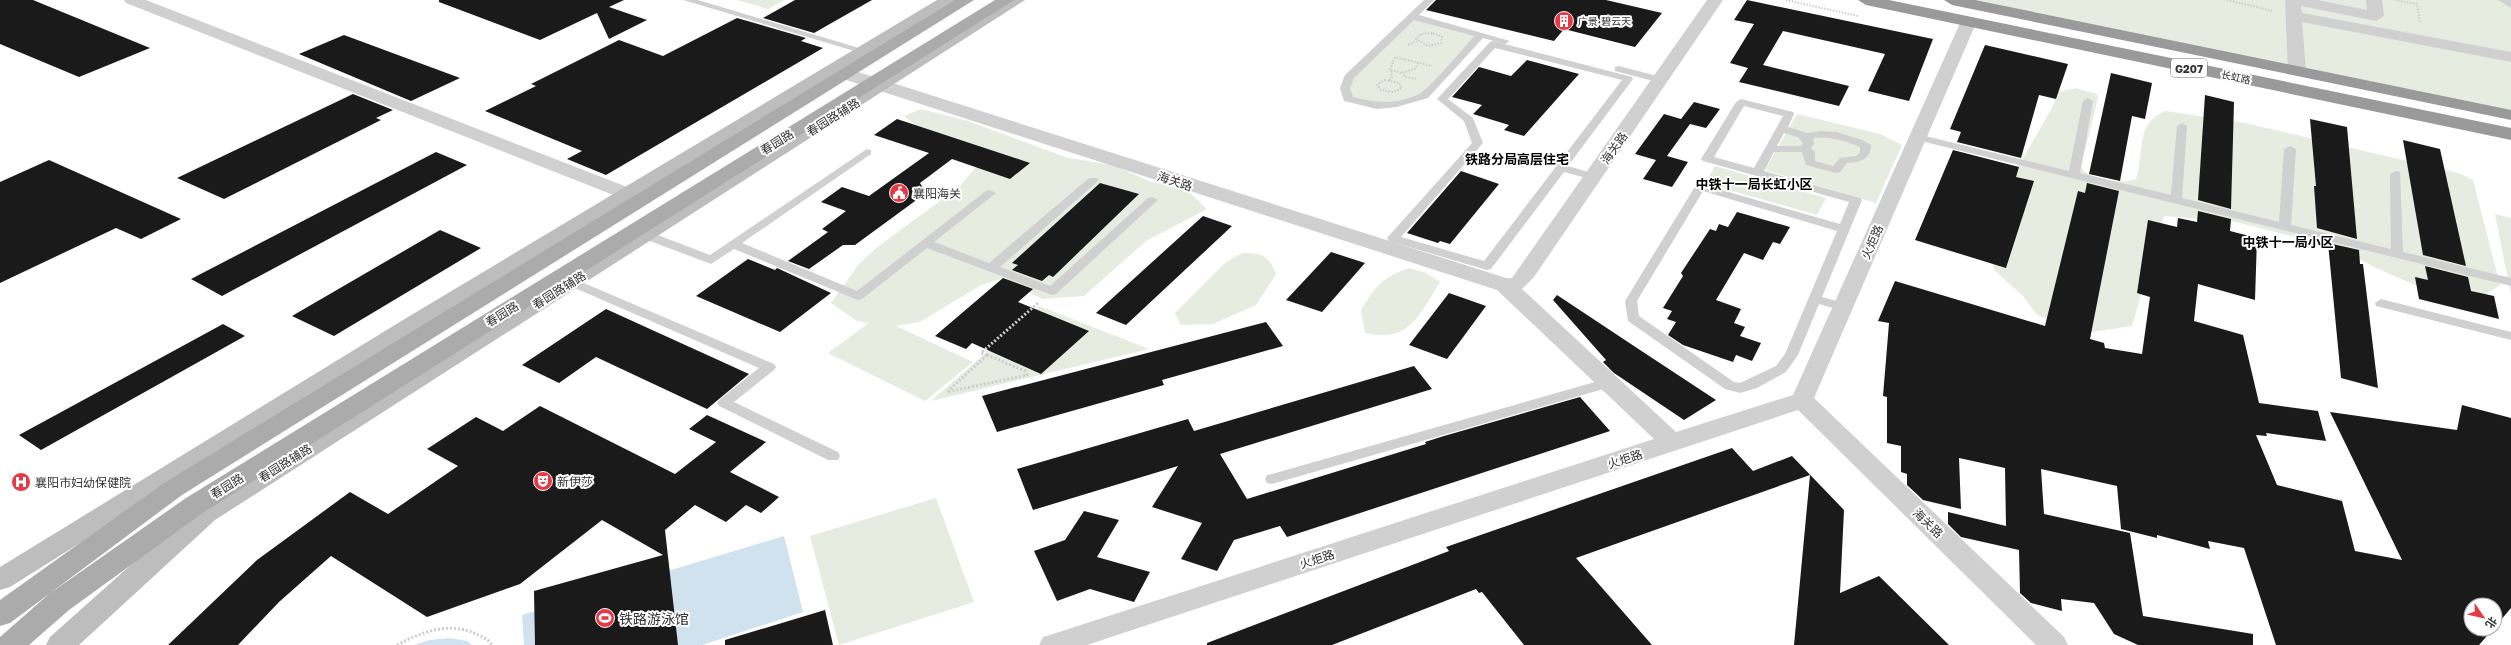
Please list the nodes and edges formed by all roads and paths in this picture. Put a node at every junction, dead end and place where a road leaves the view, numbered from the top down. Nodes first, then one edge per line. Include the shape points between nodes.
1 (132, 0) edge
2 (688, 0) edge
3 (948, 0) edge
4 (966, 0) edge
5 (1006, 0) edge
6 (1017, 0) edge
7 (1429, 0) edge
8 (1715, 0) edge
9 (1866, 0) edge
10 (1952, 0) edge
11 (2227, 0) edge
12 (2374, 0) edge
13 (2395, 0) edge
14 (2506, 0) edge
15 (2511, 2) edge
16 (2293, 5) edge
17 (1412, 16) junction
18 (1969, 21) junction
19 (1481, 35) junction
20 (2423, 39) junction
21 (864, 51) junction
22 (2511, 57) edge
23 (1418, 63) junction
24 (1448, 69) junction
25 (1390, 70) junction
26 (2297, 71) junction
27 (846, 74) junction
28 (1389, 80) junction
29 (1661, 80) junction
30 (876, 85) junction
31 (2088, 101) dead end
32 (2511, 115) edge
33 (2182, 126) dead end
34 (1781, 128) junction
35 (2511, 134) edge
36 (1805, 137) junction
37 (1917, 137) junction
38 (1770, 149) junction
39 (1804, 149) junction
40 (2290, 149) dead end
41 (867, 152) dead end
42 (1561, 168) junction
43 (1757, 173) junction
44 (2396, 174) dead end
45 (2074, 175) junction
46 (1594, 177) junction
47 (1093, 180) dead end
48 (990, 193) dead end
49 (628, 194) junction
50 (1152, 200) dead end
51 (2176, 200) junction
52 (2285, 227) junction
53 (1844, 229) junction
54 (646, 235) junction
55 (925, 243) junction
56 (733, 244) junction
57 (2397, 254) junction
58 (992, 268) junction
59 (572, 282) junction
60 (2511, 282) edge
61 (1505, 285) junction
62 (1052, 291) junction
63 (1815, 299) junction
64 (2381, 304) dead end
65 (1843, 307) junction
66 (2511, 336) edge
67 (986, 355) junction
68 (1609, 383) junction
69 (1802, 400) junction
70 (1673, 443) junction
71 (833, 456) dead end
72 (1272, 479) dead end
73 (0, 580) edge
74 (0, 615) edge
75 (10, 645) edge
76 (60, 645) edge
77 (397, 645) edge
78 (492, 645) edge
79 (1053, 645) edge
80 (2054, 645) edge

1 - 49 street
2 - 21 lane
3 - 21 street
4 - 27 main road, 春园路
5 - 30 main road, 春园路
6 - 30 street, 春园路辅路
7 - 17 lane
8 - 29 street, 海关路
9 - 18 highway, 长虹路 / G207
10 - 26 highway, 长虹路 / G207
11 - 16 path
12 - 16 street via 2376,16
13 - 20 path via 2417,4
14 - 15 street
16 - 20 street
16 - 26 street
17 - 19 lane
17 - 24 lane via 1349,77 1345,88 1348,98 1377,106 1397,104 1424,96
18 - 35 highway, 长虹路 / G207
18 - 37 street, 火炬路
19 - 24 lane
19 - 29 lane
20 - 22 street
21 - 49 street
23 - 24 path
23 - 25 path via 1414,70 1396,73
23 - 25 path via 1407,58 1395,57
25 - 28 path via 1392,77
26 - 32 highway, 长虹路 / G207
27 - 30 street, 海关路
27 - 74 main road, 春园路 via 173,489
28 - 28 path via 1399,82 1402,88 1389,92 1379,89 1379,83
29 - 46 street, 海关路
30 - 54 street, 春园路辅路
30 - 61 street, 海关路
30 - 75 main road, 春园路 via 195,506 59,602
31 - 45 lane
33 - 51 lane
34 - 36 lane
34 - 38 lane
34 - 43 lane via 1789,114 1741,102 1707,159
36 - 39 lane via 1808,144
36 - 39 lane via 1818,133 1866,145 1865,154 1859,160 1844,160 1836,170 1810,163 1809,152
37 - 45 lane
37 - 65 street, 火炬路
38 - 39 lane
38 - 43 lane
40 - 52 lane
41 - 56 lane
42 - 42 lane via 1628,79 1493,44 1442,99 1469,120 1478,143 1393,238 1487,266
42 - 46 lane
43 - 53 lane via 1856,200
44 - 57 lane
45 - 51 lane
46 - 61 street, 海关路 via 1518,284
47 - 58 lane
48 - 55 lane
49 - 73 street
50 - 62 lane
51 - 52 lane
52 - 57 lane
53 - 63 lane
53 - 63 lane via 1700,187 1631,301 1633,318 1730,386 1740,388 1752,386 1781,369 1791,355
54 - 56 lane via 711,260
54 - 59 street, 春园路辅路
55 - 56 lane via 858,296
55 - 58 lane
57 - 60 lane
58 - 62 lane
59 - 71 lane via 770,367 724,403
59 - 76 street, 春园路辅路 via 206,513
61 - 68 street, 海关路
62 - 67 path via 981,353
63 - 65 lane
64 - 66 lane
65 - 69 street, 火炬路
67 - 67 path via 1025,371 1027,375 947,392
68 - 70 street, 海关路
68 - 72 lane
69 - 70 street, 火炬路
69 - 80 street, 海关路
70 - 79 street, 火炬路
77 - 78 path via 414,636 445,626 469,630 490,641

